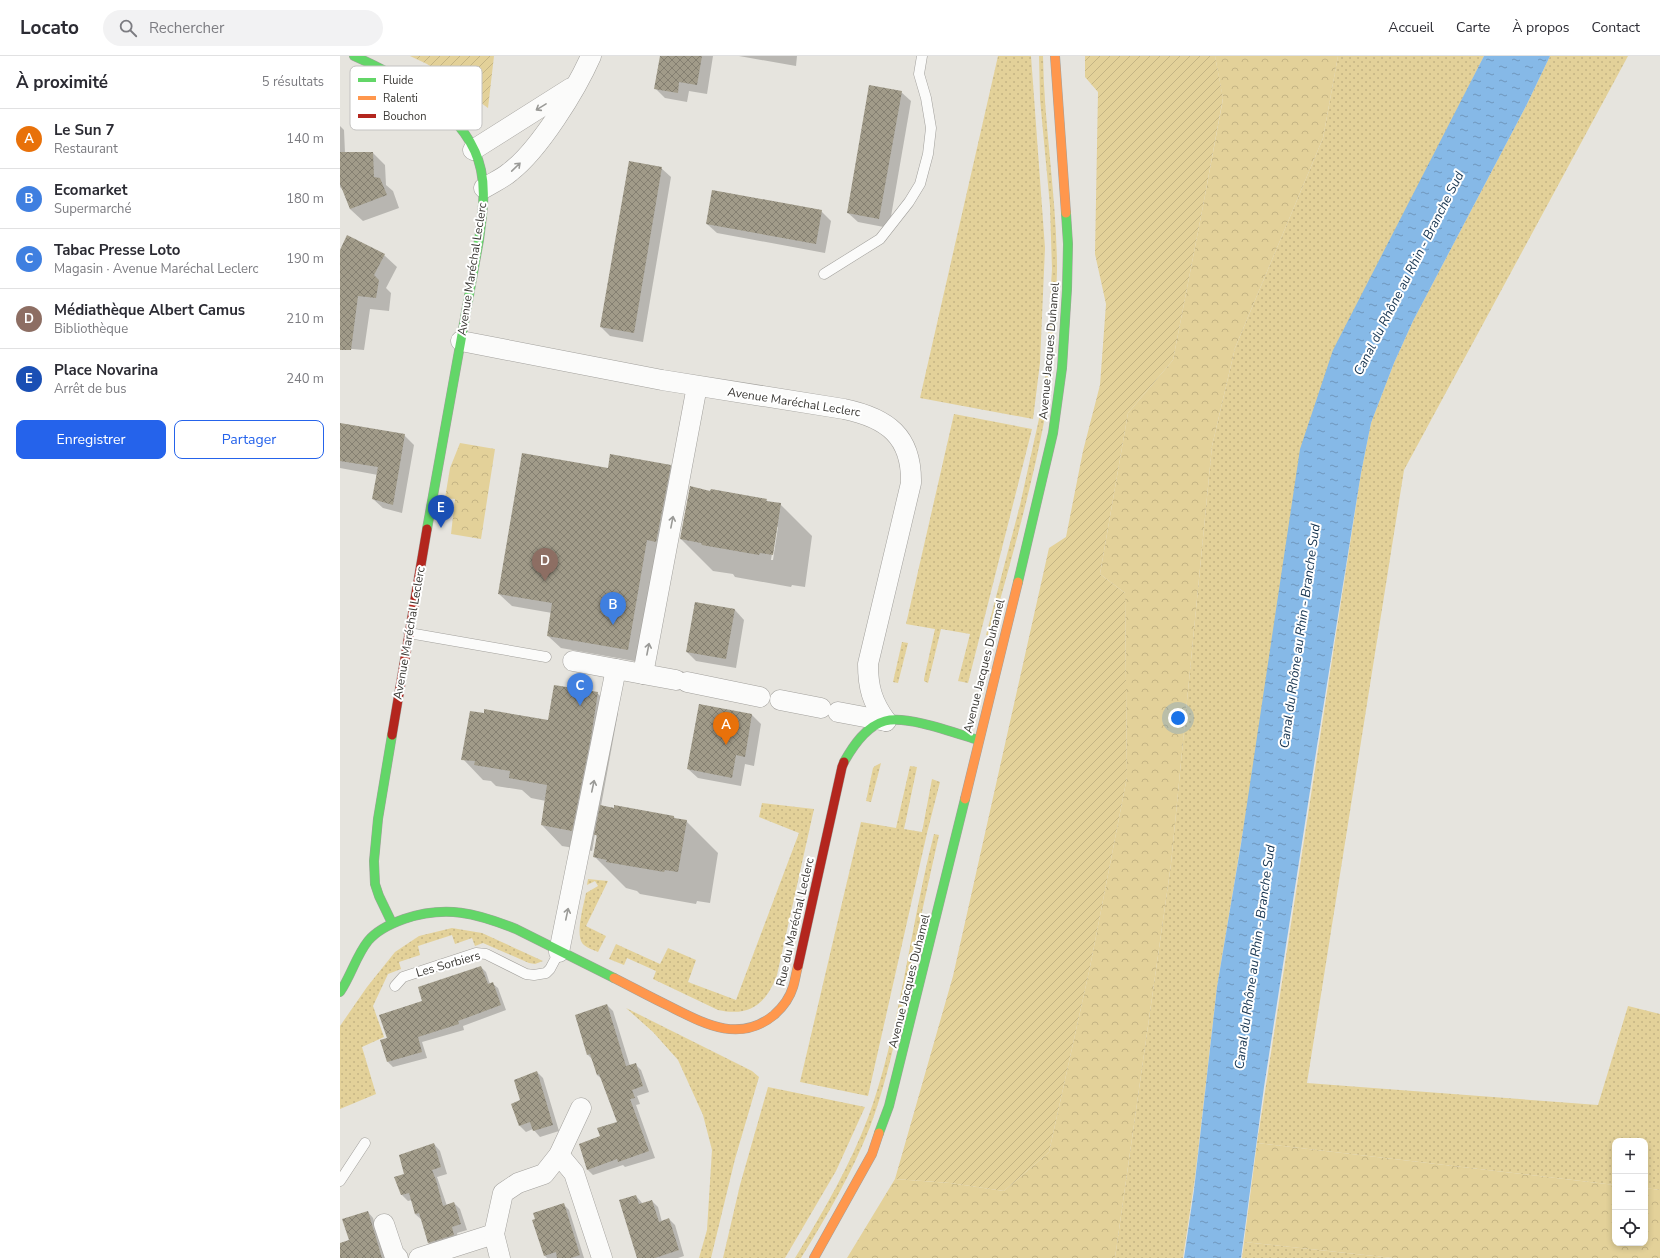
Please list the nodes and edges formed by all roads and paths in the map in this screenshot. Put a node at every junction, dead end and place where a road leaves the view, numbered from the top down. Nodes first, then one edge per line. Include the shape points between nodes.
1 (354, 56) edge
2 (591, 56) edge
3 (922, 56) edge
4 (1055, 56) edge
5 (376, 66) edge
6 (574, 86) junction
7 (459, 130) edge
8 (473, 150) junction
9 (484, 188) junction
10 (824, 274) dead end
11 (461, 341) junction
12 (697, 386) junction
13 (409, 633) junction
14 (546, 657) dead end
15 (573, 661) dead end
16 (616, 669) junction
17 (643, 674) junction
18 (760, 697) dead end
19 (780, 700) dead end
20 (886, 721) junction
21 (978, 740) junction
22 (392, 923) junction
23 (559, 952) junction
24 (395, 986) dead end
25 (340, 992) edge
26 (581, 1108) dead end
27 (365, 1144) dead end
28 (559, 1155) junction
29 (340, 1181) edge
30 (384, 1224) dead end
31 (494, 1234) junction
32 (398, 1258) edge
33 (419, 1258) edge
34 (500, 1258) edge
35 (602, 1258) edge
36 (814, 1258) edge

1 - 5 street, Avenue Maréchal Leclerc
2 - 6 street
3 - 10 lane via 919,74 926,98 930,128 928,154 920,184 880,239
4 - 21 street, Avenue Jacques Duhamel via 1068,244 1058,401 1047,462
6 -> 8 street
9 -> 6 street via 510,173 529,154
7 - 8 street, Avenue Maréchal Leclerc
8 - 9 street, Avenue Maréchal Leclerc via 481,169
9 - 11 street, Avenue Maréchal Leclerc
11 - 12 street, Avenue Maréchal Leclerc
11 - 13 street, Avenue Maréchal Leclerc
17 -> 12 street
12 - 20 street, Avenue Maréchal Leclerc via 863,413 892,429 904,444 910,464 911,484 868,664 870,688 876,708
13 - 14 lane
13 - 22 street, Avenue Maréchal Leclerc via 372,867 382,909
15 - 16 street
16 - 17 street
23 -> 16 street
17 - 18 street
19 - 20 street
20 - 21 street via 916,724
20 - 23 street, Rue du Maréchal Leclerc via 857,741 842,767 793,988 783,1006 770,1018 754,1028 733,1030 705,1024
21 - 36 street, Avenue Jacques Duhamel via 889,1106 872,1154
22 - 23 street, Rue du Maréchal Leclerc via 430,911 470,913 516,929
22 - 25 street, Rue du Maréchal Leclerc via 374,934 366,943
23 - 24 lane, Les Sorbiers via 550,969 541,974 526,974 486,954 476,953 404,977
26 - 28 street
27 - 29 lane
28 - 31 street via 544,1174 518,1183 504,1194
28 - 35 street via 574,1173
30 - 32 street via 394,1254
31 - 33 street
31 - 34 street

